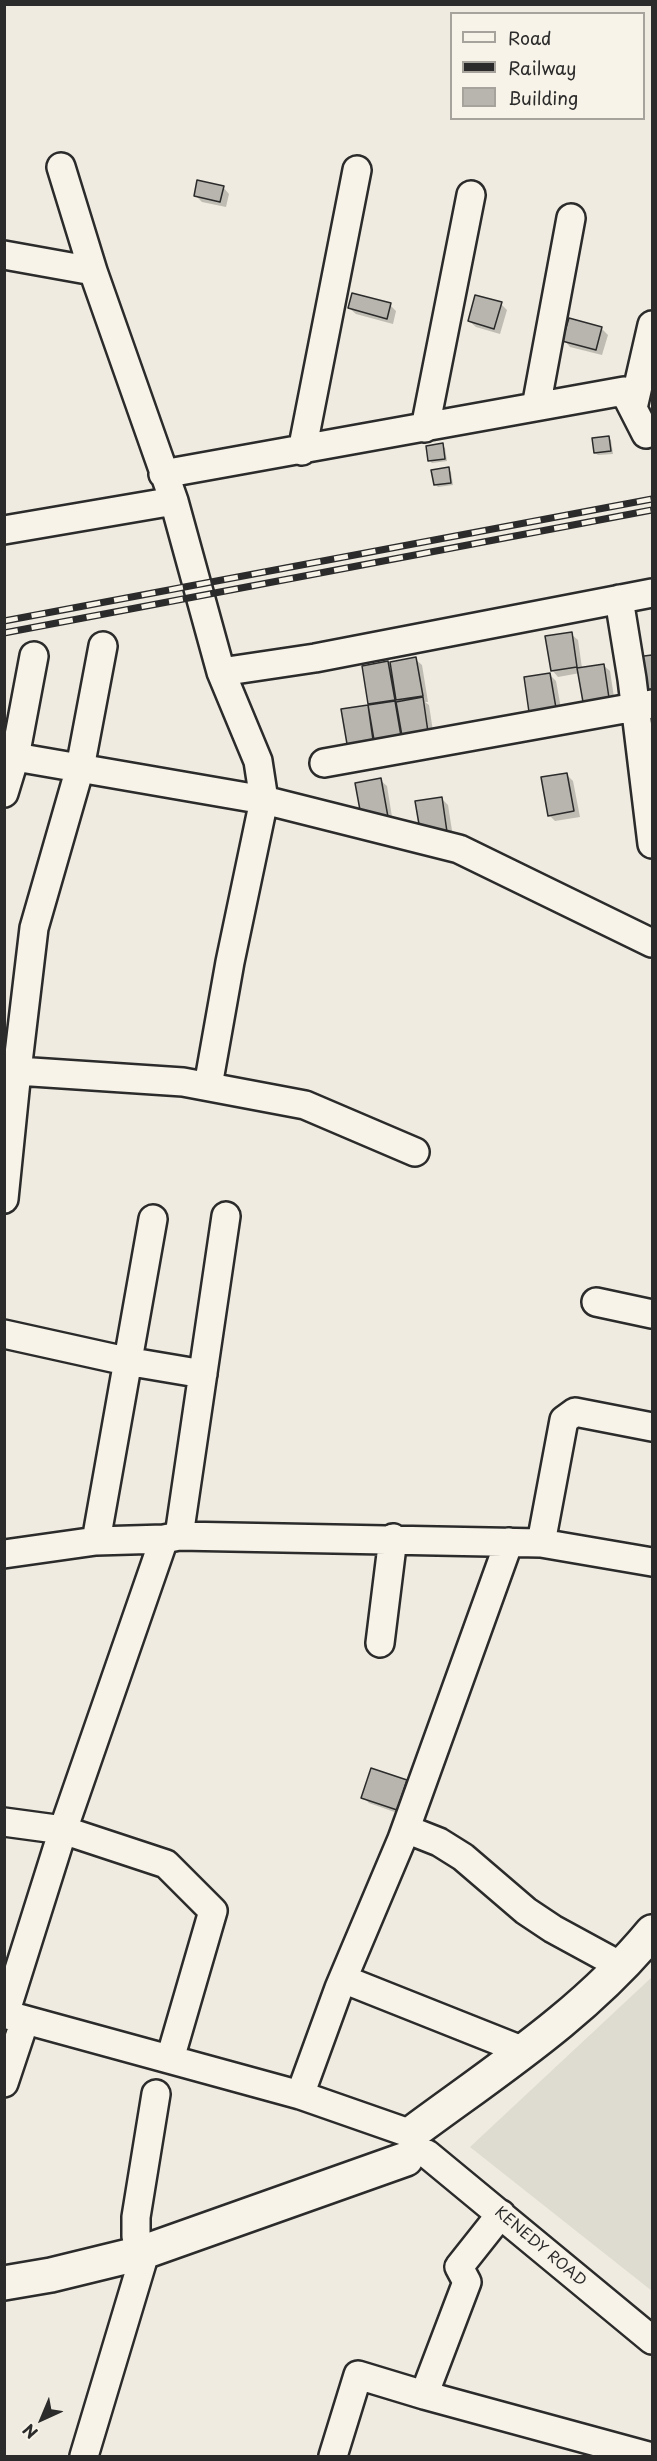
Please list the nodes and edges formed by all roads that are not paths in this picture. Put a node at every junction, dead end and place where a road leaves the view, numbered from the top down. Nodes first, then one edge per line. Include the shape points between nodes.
1 (62, 167) dead end
2 (357, 170) dead end
3 (471, 195) dead end
4 (571, 218) dead end
5 (4, 255) edge
6 (93, 272) junction
7 (652, 325) edge
8 (536, 407) junction
9 (633, 408) junction
10 (425, 428) junction
11 (652, 432) edge
12 (302, 451) junction
13 (164, 474) junction
14 (174, 501) junction
15 (4, 530) edge
16 (652, 593) edge
17 (619, 599) junction
18 (103, 646) dead end
19 (34, 656) dead end
20 (222, 672) junction
21 (644, 705) edge
22 (10, 756) edge
23 (324, 763) dead end
24 (80, 768) junction
25 (4, 793) edge
26 (264, 800) junction
27 (652, 844) edge
28 (652, 943) edge
29 (11, 1069) edge
30 (208, 1086) junction
31 (415, 1152) dead end
32 (4, 1199) edge
33 (226, 1216) dead end
34 (153, 1219) dead end
35 (596, 1302) dead end
36 (652, 1314) edge
37 (4, 1334) edge
38 (126, 1360) junction
39 (203, 1374) junction
40 (652, 1427) edge
41 (172, 1537) junction
42 (393, 1538) junction
43 (96, 1541) junction
44 (509, 1542) junction
45 (542, 1543) junction
46 (4, 1554) edge
47 (652, 1562) edge
48 (380, 1643) dead end
49 (4, 1822) edge
50 (406, 1829) junction
51 (63, 1830) junction
52 (652, 1932) edge
53 (621, 1966) junction
54 (343, 1979) junction
55 (12, 2016) edge
56 (524, 2051) junction
57 (170, 2060) junction
58 (4, 2083) edge
59 (156, 2094) dead end
60 (300, 2095) junction
61 (411, 2144) junction
62 (501, 2214) junction
63 (139, 2245) junction
64 (4, 2264) edge
65 (4, 2283) edge
66 (652, 2340) edge
67 (424, 2395) junction
68 (84, 2457) edge
69 (333, 2457) edge
70 (648, 2457) edge

1 - 6 street
2 - 12 street
3 - 10 street
4 - 8 street
5 - 6 street
6 - 13 street
7 - 9 street
8 - 9 street via 624,391
8 - 10 street
9 - 11 street via 646,434
10 - 12 street
12 - 13 street
13 - 14 street
14 - 15 street
14 - 20 street
16 - 17 street
17 - 20 street via 315,658
17 - 21 street
18 - 24 street
19 - 22 street
20 - 26 street via 258,761
21 - 23 street
21 - 27 street
22 - 24 street
22 - 25 street
24 - 26 street
24 - 29 street via 34,928
26 - 28 street via 459,849
26 - 30 street
29 - 30 street
29 - 32 street
30 - 31 street via 305,1105
33 - 39 street
34 - 38 street
35 - 36 street
37 - 38 street
38 - 39 street
38 - 43 street
39 - 41 street
40 - 45 street via 575,1412 564,1419
41 - 42 street
41 - 43 street
41 - 51 street
42 - 44 street
42 - 48 street
43 - 46 street
44 - 45 street
44 - 50 street
45 - 47 street
49 - 51 street
50 - 53 street via 455,1852 544,1923
50 - 54 street
51 - 55 street
51 - 57 street via 166,1864 213,1911
52 - 53 main road
53 - 56 main road via 578,2010
54 - 56 street
54 - 60 street
55 - 57 street, KENEDY ROAD
55 - 58 street
56 - 61 main road
57 - 60 street, KENEDY ROAD
59 - 63 street via 136,2217
60 - 61 street, KENEDY ROAD
61 - 62 street, KENEDY ROAD
61 - 63 main road
62 - 66 street, KENEDY ROAD
62 - 67 street via 459,2267 467,2282
63 - 64 main road
63 - 65 main road via 51,2275
63 - 68 street via 142,2263
67 - 69 street via 358,2375
67 - 70 street

